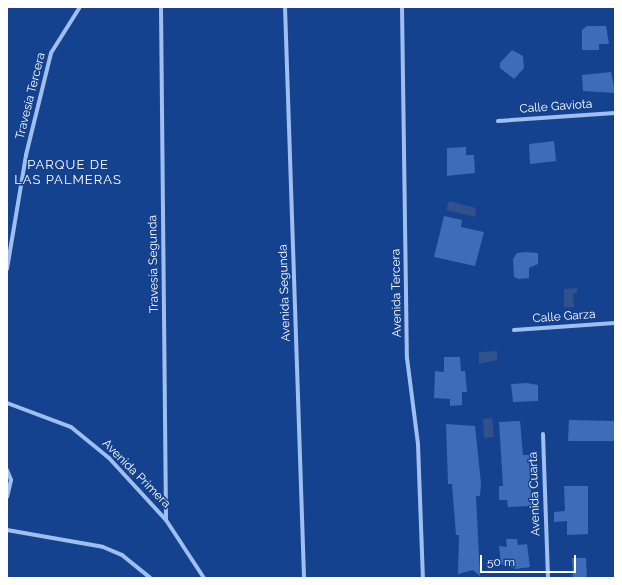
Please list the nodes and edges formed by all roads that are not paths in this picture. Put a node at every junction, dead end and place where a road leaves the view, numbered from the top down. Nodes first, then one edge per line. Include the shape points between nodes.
1 (80, 7) edge
2 (161, 7) edge
3 (285, 7) edge
4 (402, 7) edge
5 (615, 112) edge
6 (498, 121) dead end
7 (7, 269) edge
8 (615, 323) edge
9 (514, 330) dead end
10 (7, 403) edge
11 (543, 434) dead end
12 (7, 470) edge
13 (7, 497) edge
14 (166, 520) junction
15 (7, 530) edge
16 (150, 578) edge
17 (204, 578) edge
18 (304, 578) edge
19 (423, 578) edge
20 (548, 578) edge

1 - 7 street, Travesía Tercera via 51,53 26,156
2 - 14 street, Travesía Segunda
3 - 18 street, Avenida Segunda
4 - 19 street, Avenida Tercera via 407,358 418,444
5 - 6 street, Calle Gaviota
8 - 9 street, Calle Garza
10 - 14 street, Avenida Primera via 71,427 109,458
11 - 20 street, Avenida Cuarta
12 - 13 street via 11,480
14 - 17 street, Avenida Primera
15 - 16 street via 103,547 122,555

